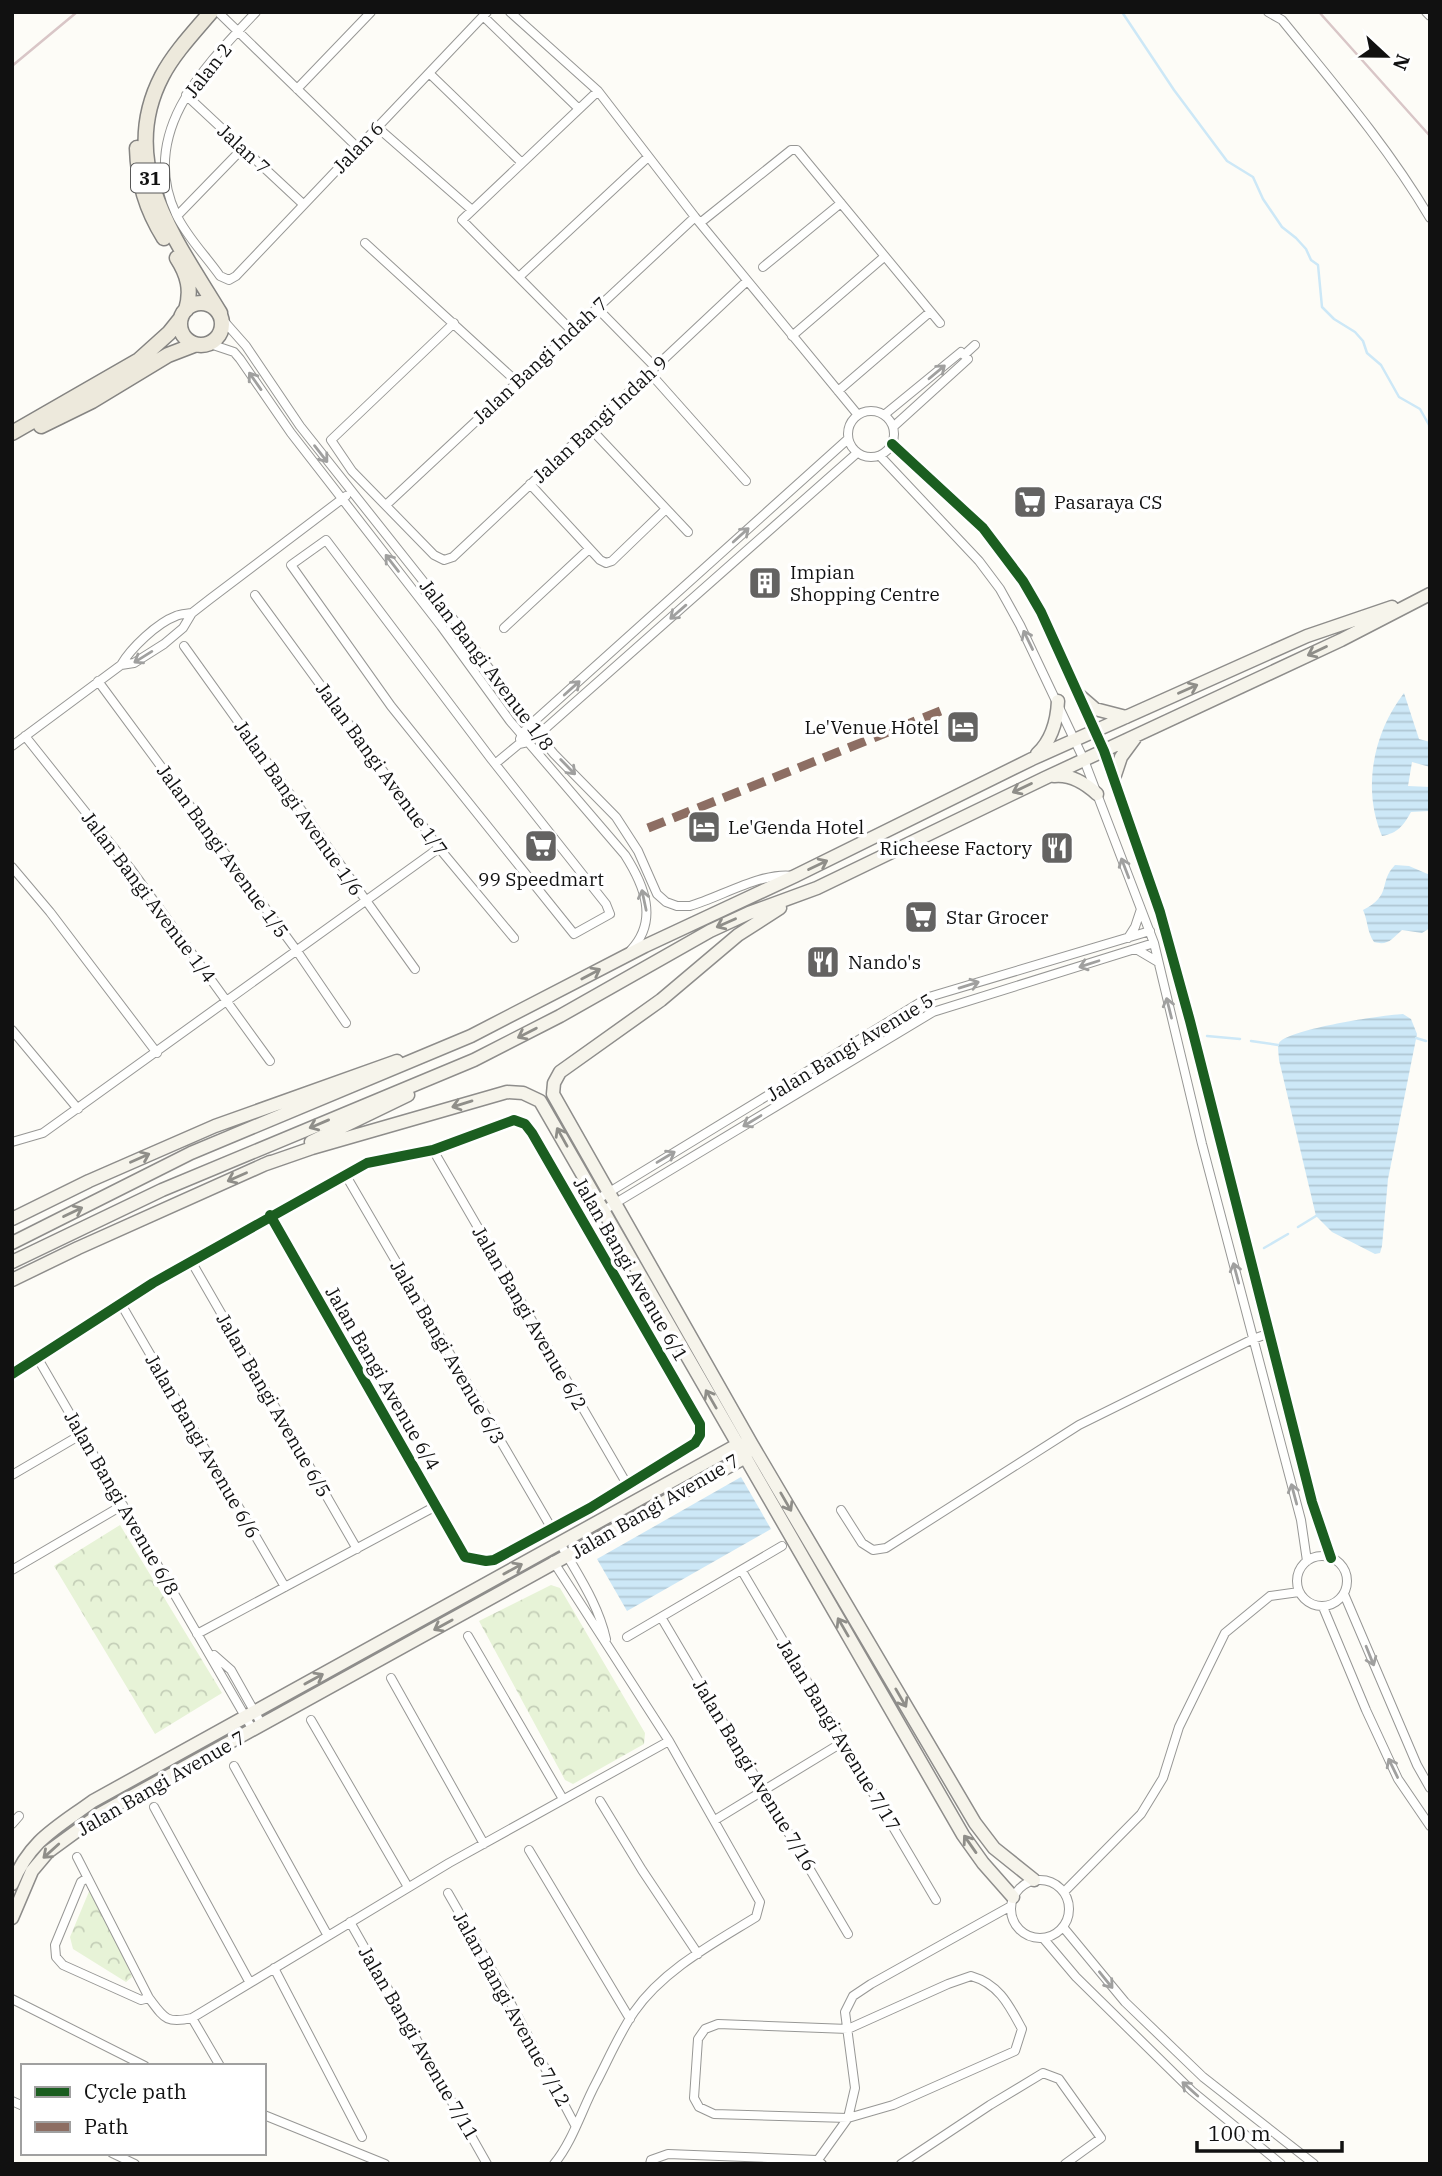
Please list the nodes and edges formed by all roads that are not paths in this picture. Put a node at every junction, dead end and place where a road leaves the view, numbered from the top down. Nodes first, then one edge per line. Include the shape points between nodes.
1 (211, 12) edge
2 (218, 12) edge
3 (256, 12) edge
4 (371, 12) edge
5 (510, 12) edge
6 (1268, 12) edge
7 (1426, 12) edge
8 (485, 14) edge
9 (1430, 16) edge
10 (237, 32) junction
11 (190, 38) junction
12 (429, 73) junction
13 (297, 89) junction
14 (598, 91) junction
15 (186, 95) junction
16 (579, 109) junction
17 (377, 127) junction
18 (243, 148) junction
19 (357, 148) junction
20 (648, 157) junction
21 (522, 163) junction
22 (841, 203) junction
23 (303, 204) junction
24 (472, 210) junction
25 (177, 216) junction
26 (1430, 218) edge
27 (698, 220) junction
28 (365, 243) dead end
29 (884, 257) junction
30 (763, 267) dead end
31 (519, 277) junction
32 (229, 280) joint
33 (747, 281) junction
34 (597, 308) junction
35 (930, 312) junction
36 (183, 314) junction
37 (221, 316) junction
38 (454, 323) junction
39 (940, 323) dead end
40 (572, 331) junction
41 (792, 336) junction
42 (210, 344) junction
43 (194, 345) junction
44 (975, 345) dead end
45 (964, 355) junction
46 (652, 370) junction
47 (517, 382) junction
48 (838, 391) junction
49 (858, 415) junction
50 (884, 415) junction
51 (893, 427) junction
52 (590, 428) junction
53 (12, 435) edge
54 (848, 439) junction
55 (892, 444) junction
56 (858, 453) junction
57 (880, 456) junction
58 (746, 481) dead end
59 (530, 485) junction
60 (351, 492) junction
61 (342, 499) junction
62 (386, 505) junction
63 (666, 509) junction
64 (688, 532) dead end
65 (589, 548) junction
66 (1430, 594) edge
67 (255, 595) dead end
68 (1412, 602) junction
69 (192, 613) junction
70 (504, 628) dead end
71 (184, 646) dead end
72 (121, 664) junction
73 (98, 681) junction
74 (1080, 696) junction
75 (1058, 701) junction
76 (1126, 717) junction
77 (530, 725) junction
78 (1096, 731) junction
79 (1140, 733) junction
80 (522, 734) junction
81 (538, 735) junction
82 (25, 736) junction
83 (1076, 740) junction
84 (523, 743) junction
85 (12, 746) edge
86 (1104, 751) junction
87 (1032, 759) junction
88 (1084, 760) junction
89 (496, 763) junction
90 (1045, 778) junction
91 (1114, 778) junction
92 (1097, 794) junction
93 (439, 848) junction
94 (12, 867) edge
95 (795, 876) junction
96 (817, 888) junction
97 (365, 901) junction
98 (1141, 908) junction
99 (1160, 912) junction
100 (1150, 931) junction
101 (1160, 934) junction
102 (1128, 938) junction
103 (514, 939) dead end
104 (1154, 943) junction
105 (1136, 949) junction
106 (297, 951) junction
107 (621, 958) junction
108 (1172, 958) junction
109 (1158, 962) junction
110 (415, 969) dead end
111 (228, 1001) junction
112 (346, 1023) dead end
113 (12, 1030) edge
114 (471, 1036) junction
115 (1197, 1048) junction
116 (1180, 1052) junction
117 (157, 1053) junction
118 (474, 1060) junction
119 (270, 1061) dead end
120 (78, 1109) junction
121 (12, 1142) edge
122 (433, 1150) junction
123 (264, 1165) junction
124 (345, 1174) junction
125 (606, 1201) junction
126 (270, 1215) junction
127 (12, 1219) edge
128 (12, 1242) edge
129 (191, 1261) junction
130 (12, 1262) edge
131 (12, 1280) edge
132 (121, 1304) junction
133 (1270, 1333) junction
134 (1253, 1339) junction
135 (37, 1357) junction
136 (12, 1374) edge
137 (82, 1434) junction
138 (751, 1443) junction
139 (737, 1445) junction
140 (744, 1458) junction
141 (12, 1475) edge
142 (628, 1486) junction
143 (123, 1505) junction
144 (436, 1506) junction
145 (841, 1510) dead end
146 (552, 1529) junction
147 (560, 1543) junction
148 (782, 1546) dead end
149 (357, 1549) junction
150 (547, 1550) junction
151 (567, 1556) junction
152 (1331, 1558) junction
153 (1307, 1561) junction
154 (554, 1563) junction
155 (12, 1570) edge
156 (742, 1571) junction
157 (285, 1587) junction
158 (1299, 1592) junction
159 (1344, 1594) junction
160 (1323, 1606) junction
161 (661, 1617) junction
162 (197, 1634) junction
163 (468, 1636) dead end
164 (627, 1637) dead end
165 (606, 1642) junction
166 (391, 1678) dead end
167 (250, 1714) junction
168 (311, 1720) dead end
169 (257, 1727) junction
170 (669, 1741) junction
171 (843, 1742) junction
172 (234, 1766) dead end
173 (141, 1774) junction
174 (149, 1788) junction
175 (1430, 1788) edge
176 (764, 1790) junction
177 (563, 1799) junction
178 (600, 1801) dead end
179 (154, 1807) dead end
180 (19, 1816) dead end
181 (715, 1820) junction
182 (12, 1824) edge
183 (1430, 1826) edge
184 (484, 1844) junction
185 (529, 1850) dead end
186 (77, 1857) dead end
187 (87, 1878) junction
188 (1034, 1880) junction
189 (12, 1884) edge
190 (408, 1887) junction
191 (1064, 1892) junction
192 (448, 1894) dead end
193 (936, 1900) dead end
194 (1012, 1902) junction
195 (12, 1918) edge
196 (350, 1922) junction
197 (1063, 1927) junction
198 (848, 1934) dead end
199 (328, 1936) junction
200 (1043, 1938) junction
201 (698, 1954) junction
202 (274, 1968) junction
203 (250, 1983) junction
204 (149, 1998) junction
205 (12, 1999) edge
206 (192, 2018) junction
207 (630, 2019) junction
208 (848, 2029) junction
209 (141, 2064) edge
210 (219, 2064) edge
211 (266, 2116) edge
212 (848, 2118) junction
213 (575, 2125) junction
214 (362, 2137) dead end
215 (116, 2155) edge
216 (818, 2162) edge
217 (135, 2164) edge
218 (385, 2164) edge
219 (487, 2164) edge
220 (554, 2164) edge
221 (650, 2164) edge
222 (901, 2164) edge
223 (1065, 2164) edge
224 (1281, 2164) edge
225 (1314, 2164) edge

1 - 11 main road, 31
2 - 10 street
3 - 10 street, Jalan 2
4 - 13 street
5 - 14 street
6 - 26 street via 1282,20 1357,112
7 - 9 street
8 - 12 street, Jalan 6
8 - 16 street
10 - 13 street
10 - 15 street, Jalan 2
11 - 36 main road, 31 via 160,67 145,97 137,136 143,198 190,289
11 - 37 main road, 31 via 162,76 150,108 148,168 162,216
12 - 17 street, Jalan 6
12 - 21 street
13 - 19 street
14 - 16 street
14 - 20 street
15 - 18 street, Jalan 7
15 - 25 street, Jalan 2 via 165,151 164,173
16 - 21 street
17 - 19 street, Jalan 6
17 - 24 street
18 - 23 street, Jalan 7
18 - 25 street
19 - 23 street, Jalan 6
20 - 27 street
20 - 31 street
21 - 24 street
22 - 27 street, Jalan Bangi Indah 7 via 797,150 791,150
22 - 29 street
22 - 30 street
23 - 32 street, Jalan 6
24 - 31 street via 462,220
25 - 32 street, Jalan 2 via 220,275
27 - 33 street
27 - 34 street, Jalan Bangi Indah 7
28 - 38 street
29 - 35 street
29 - 41 street
31 - 40 street
33 - 41 street
33 - 46 street, Jalan Bangi Indah 9
34 - 40 street, Jalan Bangi Indah 7
34 - 46 street
35 - 39 street
35 - 48 street
36 - 37 main road via 194,304 204,303
36 - 43 main road via 182,334
36 - 53 main road via 139,360
37 - 42 main road via 221,334
37 -> 60 street, Jalan Bangi Avenue 1/8
38 - 47 street
38 - 62 street via 331,440 352,471
40 - 47 street, Jalan Bangi Indah 7
41 - 48 street
42 - 43 main road
61 -> 42 street, Jalan Bangi Avenue 1/8 via 240,359 234,352
43 - 53 main road via 168,355 92,401 17,438
44 - 45 street
50 -> 45 street via 961,352
45 - 51 street via 968,359
46 - 52 street, Jalan Bangi Indah 9
46 - 58 street
47 - 62 street, Jalan Bangi Indah 7
48 - 49 street
49 - 50 street via 871,411
49 - 54 street via 849,426
50 - 51 street
51 - 55 street
52 - 59 street, Jalan Bangi Indah 9
52 - 63 street
54 - 56 street
77 -> 54 street
55 - 57 street
55 - 74 street via 965,511 1004,555 1041,612
56 - 57 street
56 -> 81 street
75 -> 57 street via 1000,589
59 - 62 street, Jalan Bangi Indah 9 via 444,560
59 - 65 street
60 - 61 street
60 - 77 street, Jalan Bangi Avenue 1/8 via 454,620
61 - 69 street
80 -> 61 street, Jalan Bangi Avenue 1/8
63 - 64 street
63 - 65 street via 612,561 600,560
65 - 70 street
66 - 68 main road
67 - 93 street, Jalan Bangi Avenue 1/7
76 -> 68 main road via 1307,636
68 -> 79 main road
69 - 72 street via 176,616 154,631
69 -> 72 street via 183,628 164,643 134,663
71 - 97 street, Jalan Bangi Avenue 1/6
72 - 73 street
73 - 82 street
73 - 106 street, Jalan Bangi Avenue 1/5
74 - 76 main road via 1095,709
74 - 78 street
75 - 83 street
75 - 87 main road via 1055,727
76 - 78 main road
77 - 80 street
77 - 81 street, Jalan Bangi Avenue 1/8
78 - 83 main road
78 - 86 street
79 - 86 main road
79 - 91 main road via 1126,747
80 - 84 street, Jalan Bangi Avenue 1/8
81 - 84 street
81 -> 95 street, Jalan Bangi Avenue 1/8 via 616,817 657,894 666,902 690,906 769,877
82 - 85 street
82 - 111 street, Jalan Bangi Avenue 1/4
83 - 87 main road
83 - 88 street
84 - 89 street
107 -> 84 street, Jalan Bangi Avenue 1/8 via 637,943 646,922 647,907 636,874 605,830
86 - 88 main road
86 - 91 street
95 -> 87 main road
88 - 90 main road
88 - 92 street
89 - 89 street via 326,540 291,565 391,706 574,934 610,914
90 - 92 main road via 1069,776
90 -> 96 main road
91 - 99 street
98 -> 92 street
93 - 97 street
93 - 103 street, Jalan Bangi Avenue 1/7
94 - 117 street
95 - 107 main road
96 -> 118 main road via 710,931
96 - 125 main road via 738,935 661,1000 560,1072 553,1094
97 - 106 street
97 - 110 street, Jalan Bangi Avenue 1/6
98 - 100 street
98 - 102 street
99 - 101 street
99 - 108 street
100 - 101 street
100 - 102 street, Jalan Bangi Avenue 5
100 - 104 street
101 - 104 street
101 - 108 street
125 -> 102 street, Jalan Bangi Avenue 5 via 929,997
104 - 105 street, Jalan Bangi Avenue 5
104 - 109 street
105 - 109 street
105 -> 125 street, Jalan Bangi Avenue 5 via 933,1012
106 - 111 street
106 - 112 street, Jalan Bangi Avenue 1/5
114 -> 107 main road
108 - 115 street
116 -> 109 street
111 - 117 street
111 - 119 street, Jalan Bangi Avenue 1/4
113 - 120 street
127 -> 114 main road via 235,1118
128 -> 114 main road via 191,1153
115 - 116 street
115 - 133 street
134 -> 116 street
117 - 120 street
118 - 123 main road
118 -> 130 main road via 162,1190
120 - 121 street via 43,1133
122 - 124 street via 367,1163
122 - 142 street, Jalan Bangi Avenue 6/2
122 - 142 street, Jalan Bangi Avenue 6/1 via 514,1120 532,1133 700,1424 701,1435 695,1443
125 -> 123 main road via 547,1109 531,1095 516,1091
123 -> 131 main road
124 - 126 street
124 - 146 street, Jalan Bangi Avenue 6/3
125 - 138 main road
139 -> 125 main road
126 - 129 street
126 - 144 street, Jalan Bangi Avenue 6/4
129 - 132 street
129 - 149 street, Jalan Bangi Avenue 6/5
132 - 135 street
132 - 157 street, Jalan Bangi Avenue 6/6
133 - 134 street
133 - 152 street via 1312,1502
134 - 145 street via 1079,1425 886,1548 873,1550 863,1543
153 -> 134 street via 1301,1520
135 - 136 street
135 - 137 street, Jalan Bangi Avenue 6/8
137 - 141 street
137 - 143 street, Jalan Bangi Avenue 6/8
138 - 139 main road, Jalan Bangi Avenue 7
138 - 140 main road, Jalan Bangi Avenue 7
138 -> 188 main road via 975,1823 994,1848
139 - 140 main road
139 - 147 main road, Jalan Bangi Avenue 7
140 - 151 main road, Jalan Bangi Avenue 7
194 -> 140 main road via 963,1835
142 - 146 street
143 - 155 street
143 - 162 street, Jalan Bangi Avenue 6/8
144 - 146 street, Jalan Bangi Avenue 6/4 via 465,1557 494,1560
144 - 149 street
147 - 150 main road, Jalan Bangi Avenue 7
147 - 151 street
148 - 156 street
149 - 157 street
150 - 154 street
167 -> 150 main road, Jalan Bangi Avenue 7
151 - 154 main road, Jalan Bangi Avenue 7
151 - 165 street via 589,1592
152 - 153 street
152 - 159 street via 1346,1573
153 - 158 street via 1299,1572
154 - 165 street
154 -> 169 main road, Jalan Bangi Avenue 7
156 - 161 street
156 - 171 street, Jalan Bangi Avenue 7/17
157 - 162 street
158 - 160 street via 1309,1603
158 - 191 street via 1270,1596 1225,1633 1179,1727 1163,1778 1142,1814
159 - 160 street
159 -> 175 street
183 -> 160 street via 1398,1779
161 - 164 street
161 - 176 street, Jalan Bangi Avenue 7/16
162 - 167 street, Jalan Bangi Avenue 6/8
163 - 177 street
165 - 170 street
166 - 184 street
167 - 169 street, Jalan Bangi Avenue 6/8
167 - 173 main road, Jalan Bangi Avenue 7
168 - 190 street
169 - 174 main road, Jalan Bangi Avenue 7
170 - 177 street
170 - 181 street
171 - 176 street
171 - 193 street, Jalan Bangi Avenue 7/17
172 - 199 street
173 - 174 main road
173 - 189 main road, Jalan Bangi Avenue 7 via 42,1838 22,1861
174 -> 195 main road, Jalan Bangi Avenue 7 via 100,1814 48,1852 32,1871
176 - 181 street
176 - 198 street, Jalan Bangi Avenue 7/16
177 - 184 street
178 - 201 street
179 - 203 street
180 - 182 street
181 - 201 street via 760,1902 756,1917
184 - 190 street
185 - 207 street
186 - 187 street
187 - 204 street
187 - 204 street via 81,1882 55,1945 56,1957 63,1965 141,2000
188 - 191 street via 1051,1881
188 - 194 street via 1022,1886
190 - 196 street
191 - 197 street via 1069,1913
192 - 213 street, Jalan Bangi Avenue 7/12
194 - 200 street via 1016,1926 1033,1938
194 - 208 street via 853,1996 845,2012
196 - 199 street
196 - 219 street, Jalan Bangi Avenue 7/11
197 - 200 street
197 -> 225 street via 1125,2002 1195,2069
199 - 202 street
224 -> 200 street via 1192,2091 1076,1977
201 - 207 street via 657,1986
202 - 203 street
202 - 214 street
203 - 206 street
204 - 206 street via 164,2018 176,2022
205 - 209 street
206 - 210 street
207 - 213 street
208 - 212 street via 855,2088
208 - 212 street via 718,2024 705,2029 698,2039 694,2098 699,2107 714,2114
208 - 212 street via 971,1976 985,1980 1003,1995 1021,2029 1015,2050 894,2105
211 - 218 street
212 - 216 street
213 - 220 street
215 - 217 street
216 - 221 street via 668,2154
222 - 223 street via 1043,2073 1059,2079 1101,2137

